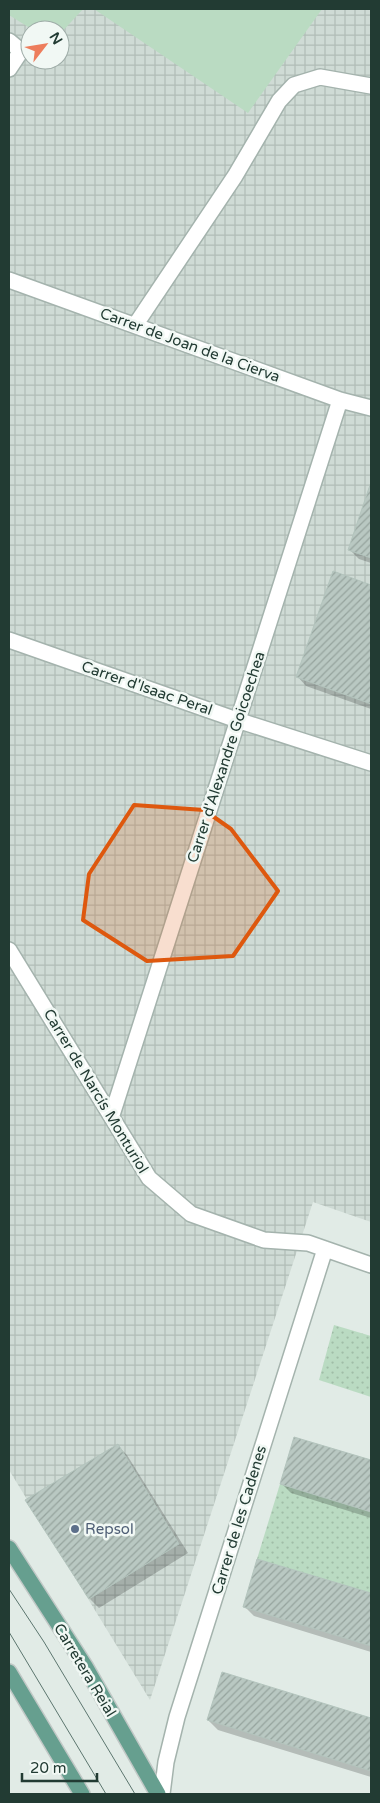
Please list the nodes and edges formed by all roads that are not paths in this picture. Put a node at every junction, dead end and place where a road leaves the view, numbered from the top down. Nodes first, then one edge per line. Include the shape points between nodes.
1 (9, 42) edge
2 (9, 69) edge
3 (371, 86) edge
4 (9, 280) edge
5 (136, 324) junction
6 (340, 400) junction
7 (371, 408) edge
8 (9, 640) edge
9 (237, 720) junction
10 (371, 763) edge
11 (9, 950) edge
12 (112, 1115) junction
13 (325, 1249) junction
14 (371, 1265) edge
15 (9, 1548) edge
16 (9, 1672) edge
17 (82, 1794) edge
18 (158, 1794) edge
19 (162, 1794) edge

1 - 2 street via 21,51
3 - 5 street via 320,78 294,85 279,101 234,176
4 - 5 street, Carrer de Joan de la Cierva
5 - 6 street, Carrer de Joan de la Cierva
6 - 7 street, Carrer de Joan de la Cierva
6 - 9 street, Carrer d'Alexandre Goicoechea
8 - 9 street, Carrer d'Isaac Peral
9 - 10 street, Carrer d'Isaac Peral
9 - 12 street, Carrer d'Alexandre Goicoechea
11 - 12 street, Carrer de Narcís Monturiol
12 - 13 street, Carrer de Narcís Monturiol via 149,1178 192,1214 264,1240 308,1242
13 - 14 street, Carrer de Narcís Monturiol
13 - 19 street, Carrer de les Cadenes via 177,1717
15 - 18 main road, Carretera Reial via 85,1666
16 - 17 main road

